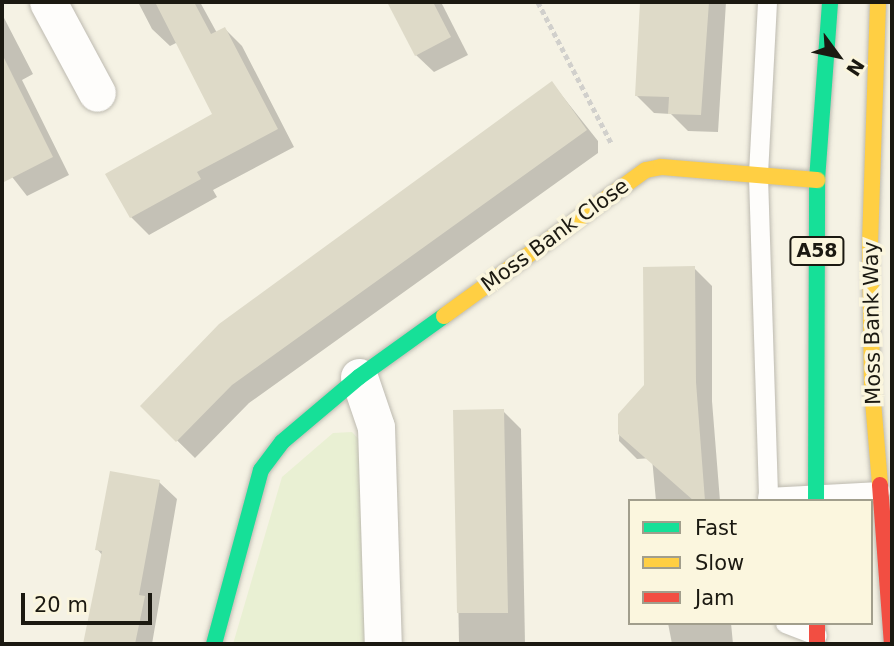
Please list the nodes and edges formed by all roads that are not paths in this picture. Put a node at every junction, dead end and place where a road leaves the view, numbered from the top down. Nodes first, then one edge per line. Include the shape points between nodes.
1 (48, 2) edge
2 (767, 2) edge
3 (830, 2) edge
4 (878, 2) edge
5 (97, 93) dead end
6 (758, 176) junction
7 (817, 180) junction
8 (359, 377) junction
9 (880, 491) junction
10 (816, 498) edge
11 (767, 499) edge
12 (791, 625) edge
13 (817, 634) edge
14 (892, 643) edge
15 (214, 644) edge
16 (383, 644) edge

1 - 5 street
2 - 6 lane
3 - 7 main road, A58
4 - 9 main road, Moss Bank Way / A58 via 870,243 872,389
6 - 7 main road, Moss Bank Close
6 - 8 main road, Moss Bank Close via 662,167 630,179
6 - 11 lane
7 - 10 main road, A58
8 - 15 main road, Moss Bank Close via 282,442 261,470
8 - 16 street via 376,427
9 - 10 lane
9 - 14 main road, Moss Bank Way / A58
10 - 11 lane
12 - 13 lane

